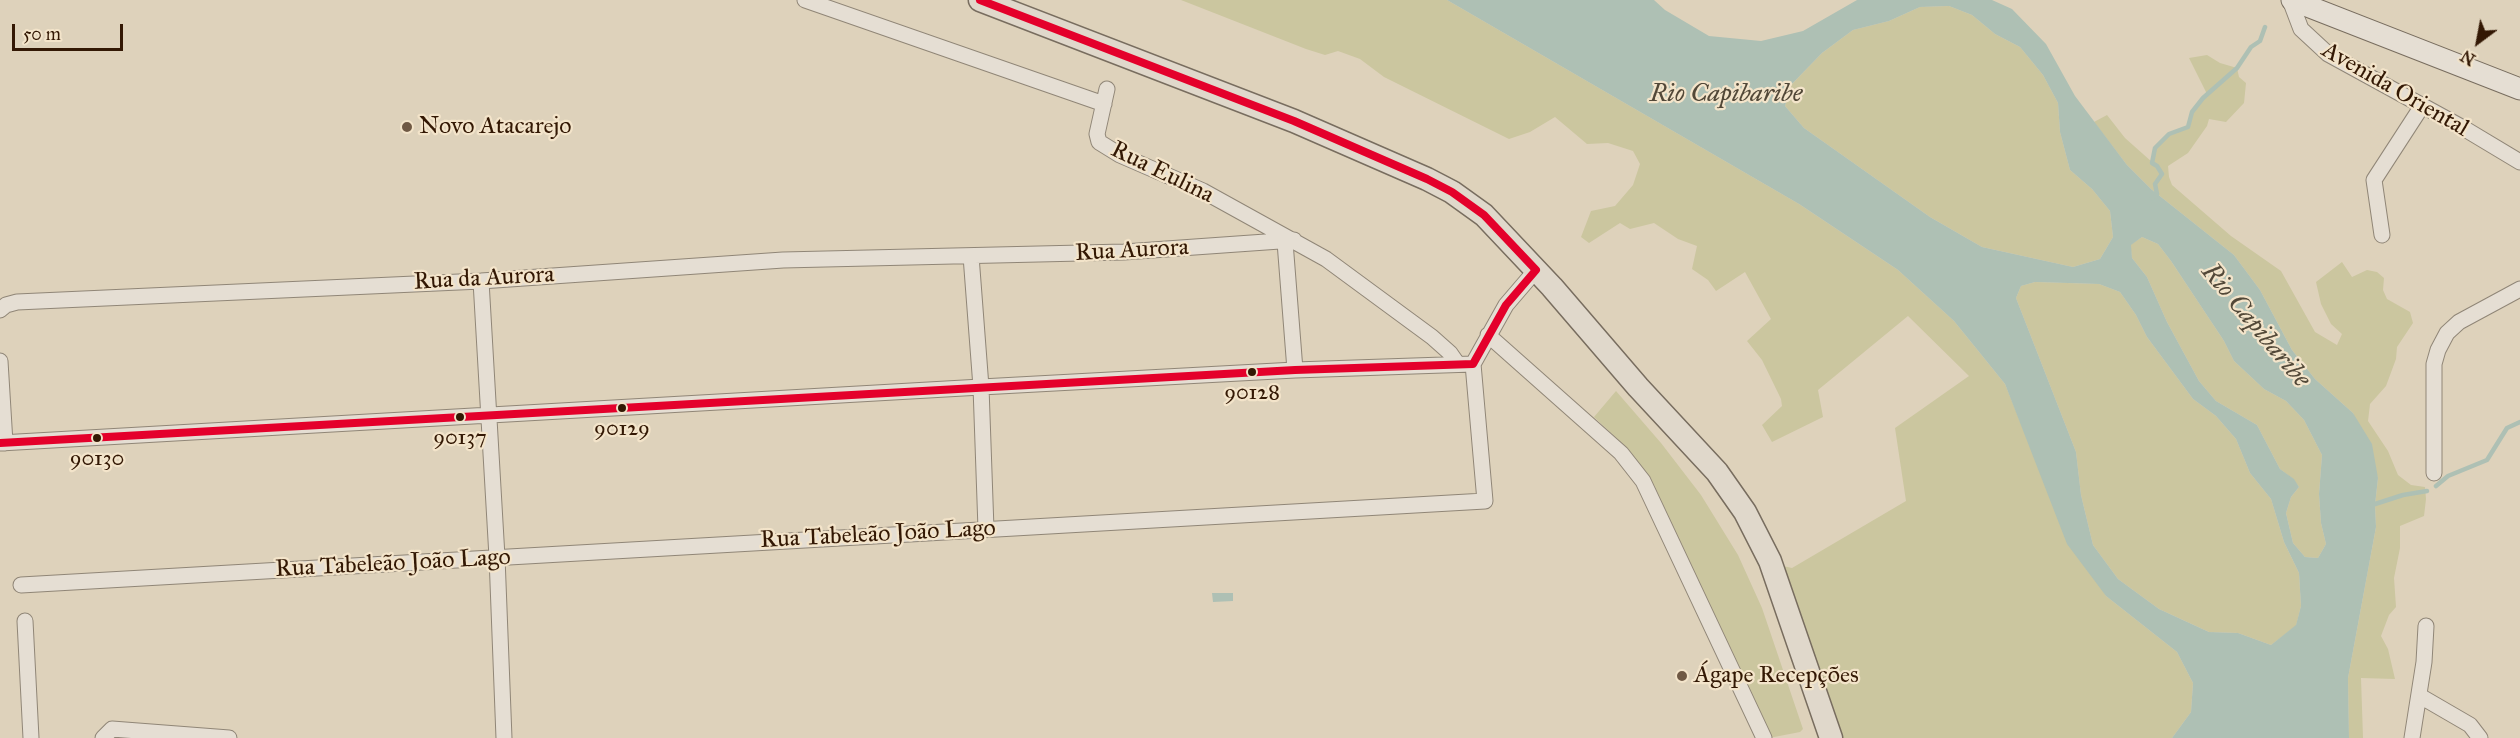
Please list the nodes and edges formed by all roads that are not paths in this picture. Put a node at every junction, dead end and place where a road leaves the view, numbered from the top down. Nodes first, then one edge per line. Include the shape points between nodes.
1 (805, 0) edge
2 (980, 0) edge
3 (2291, 0) edge
4 (2520, 89) edge
5 (2421, 106) junction
6 (2520, 162) edge
7 (2382, 235) dead end
8 (1289, 241) junction
9 (971, 256) junction
10 (1536, 270) junction
11 (481, 280) junction
12 (2520, 289) edge
13 (0, 310) edge
14 (1488, 335) junction
15 (0, 361) edge
16 (1457, 363) junction
17 (1473, 364) junction
18 (1295, 370) junction
19 (981, 387) junction
20 (488, 417) junction
21 (2, 443) edge
22 (2433, 473) dead end
23 (986, 529) junction
24 (497, 557) junction
25 (21, 585) dead end
26 (25, 621) dead end
27 (2426, 626) dead end
28 (2420, 696) junction
29 (1826, 737) edge
30 (31, 738) edge
31 (103, 738) edge
32 (229, 738) edge
33 (504, 738) edge
34 (1764, 738) edge
35 (2412, 738) edge
36 (2481, 738) edge

1 - 8 street, Rua Eulina via 1105,97 1096,134 1099,142 1203,191
2 - 10 main road via 1294,121 1427,179 1484,215
3 - 4 street, Avenida Oriental
3 - 5 street, Avenida Oriental via 2301,29 2328,54
5 - 6 street, Avenida Oriental
5 - 7 street via 2374,180
8 - 9 street, Rua Aurora via 1124,252
8 - 16 street, Rua Eulina via 1326,259 1432,337
8 - 18 street
9 - 11 street, Rua da Aurora via 783,260
9 - 19 street
10 - 14 street via 1510,300
10 - 29 main road via 1717,472 1745,512 1770,561
11 - 13 street, Rua da Aurora via 28,301 9,303
11 - 20 street
12 - 22 street via 2459,322 2438,350 2434,364
14 - 17 street
14 - 34 street via 1621,453 1643,481
15 - 21 street
16 - 17 street
16 - 18 street
17 - 23 street, Rua Tabeleão João Lago via 1485,501
18 - 19 street
19 - 20 street
19 - 23 street
20 - 21 street
20 - 24 street
23 - 24 street, Rua Tabeleão João Lago
24 - 25 street, Rua Tabeleão João Lago
24 - 33 street
26 - 30 street
27 - 28 street
28 - 35 street
28 - 36 street via 2470,725
31 - 32 street via 112,729

